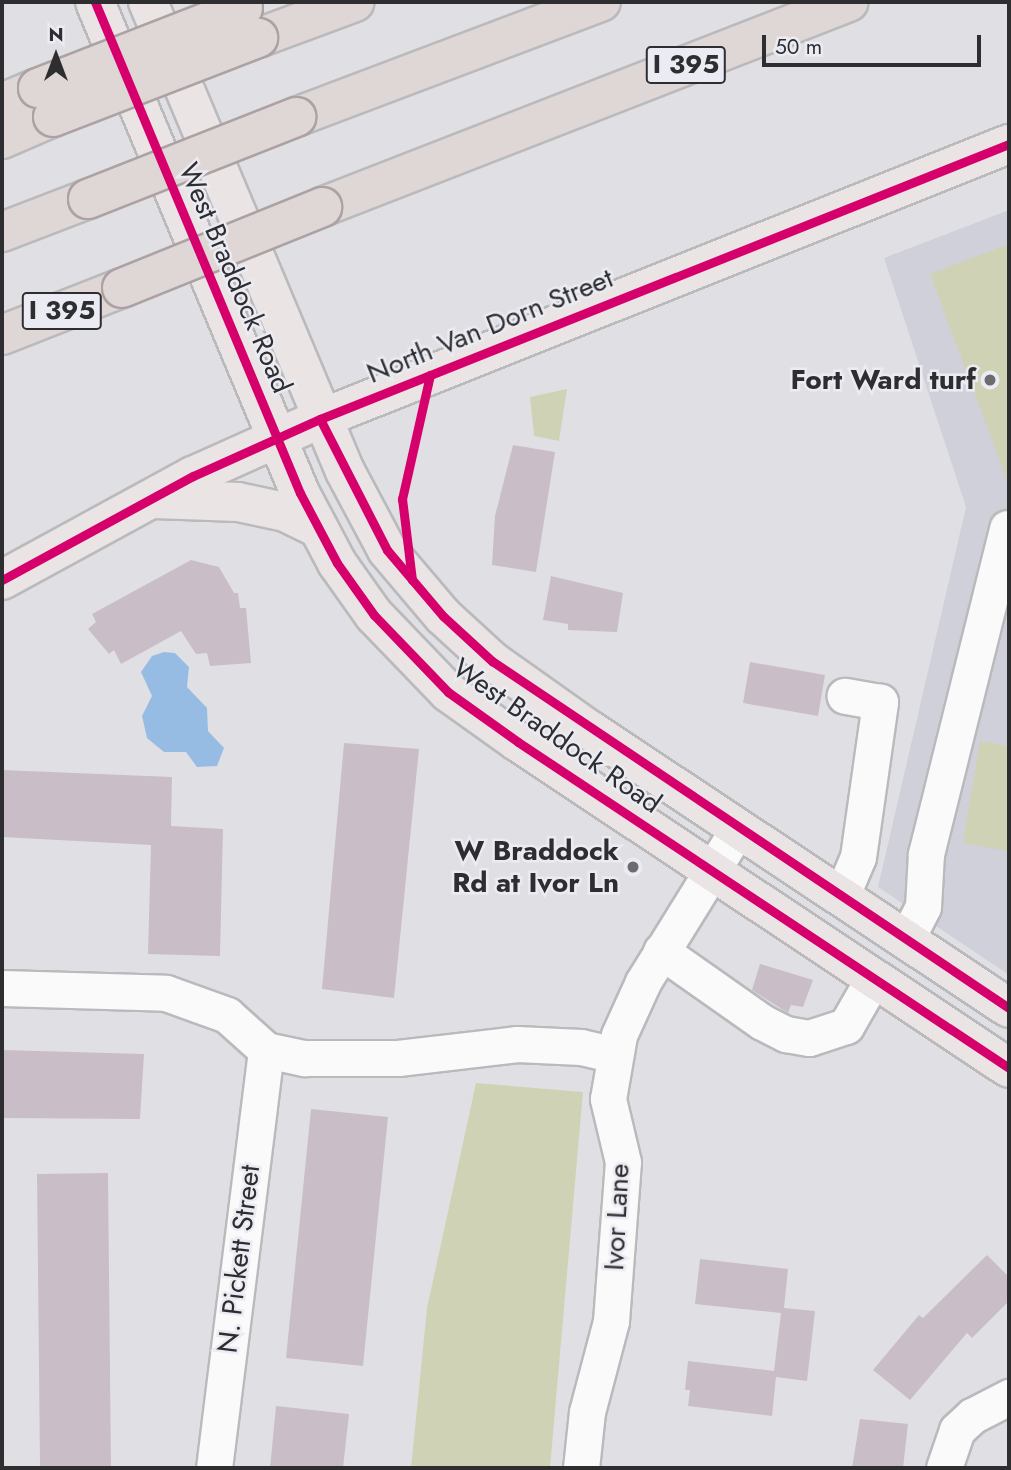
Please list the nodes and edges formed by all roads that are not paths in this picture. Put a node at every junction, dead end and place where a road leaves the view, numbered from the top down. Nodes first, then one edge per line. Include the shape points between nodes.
1 (95, 2) edge
2 (148, 2) edge
3 (355, 2) edge
4 (601, 2) edge
5 (849, 2) edge
6 (253, 16) edge
7 (2, 103) edge
8 (46, 103) junction
9 (2, 139) edge
10 (1009, 144) edge
11 (2, 233) edge
12 (2, 335) edge
13 (320, 419) junction
14 (278, 438) junction
15 (149, 499) junction
16 (318, 528) junction
17 (1007, 528) dead end
18 (2, 580) edge
19 (845, 696) dead end
20 (738, 829) junction
21 (711, 870) junction
22 (841, 897) junction
23 (906, 940) junction
24 (661, 951) junction
25 (873, 979) junction
26 (2, 988) edge
27 (1009, 1008) edge
28 (266, 1050) junction
29 (615, 1055) junction
30 (1009, 1068) edge
31 (1009, 1397) edge
32 (214, 1468) edge
33 (581, 1468) edge
34 (944, 1468) edge

1 - 14 main road, West Braddock Road
2 - 13 main road, West Braddock Road
3 - 6 highway
4 - 11 highway, bridge
5 - 12 highway, I 395, bridge
6 - 8 highway, bridge
7 - 8 highway
8 - 9 highway
10 - 13 main road, North Van Dorn Street
13 - 14 main road, North Van Dorn Street
13 - 20 main road, West Braddock Road via 387,550 443,616 492,662
14 - 15 main road, North Van Dorn Street
14 - 16 main road, West Braddock Road
15 - 16 main road via 238,502 285,512
15 - 18 main road, North Van Dorn Street
16 - 21 main road, West Braddock Road via 374,615 448,692
17 - 23 street via 926,853 923,907
19 - 22 street via 880,702 858,857
20 - 21 street, Ivor Lane
20 - 22 main road, West Braddock Road
21 - 24 street, Ivor Lane
21 - 25 main road, West Braddock Road
22 - 23 main road, West Braddock Road
23 - 27 main road, West Braddock Road
24 - 25 street via 762,1022 809,1038 846,1026
24 - 29 street, Ivor Lane via 629,1009
25 - 30 main road, West Braddock Road
26 - 28 street via 166,993 227,1015
28 - 29 street via 351,1060 517,1044
28 - 32 street, N. Pickett Street
29 - 33 street, Ivor Lane via 608,1099 623,1162 611,1321 587,1412
31 - 34 street via 972,1416 957,1430

